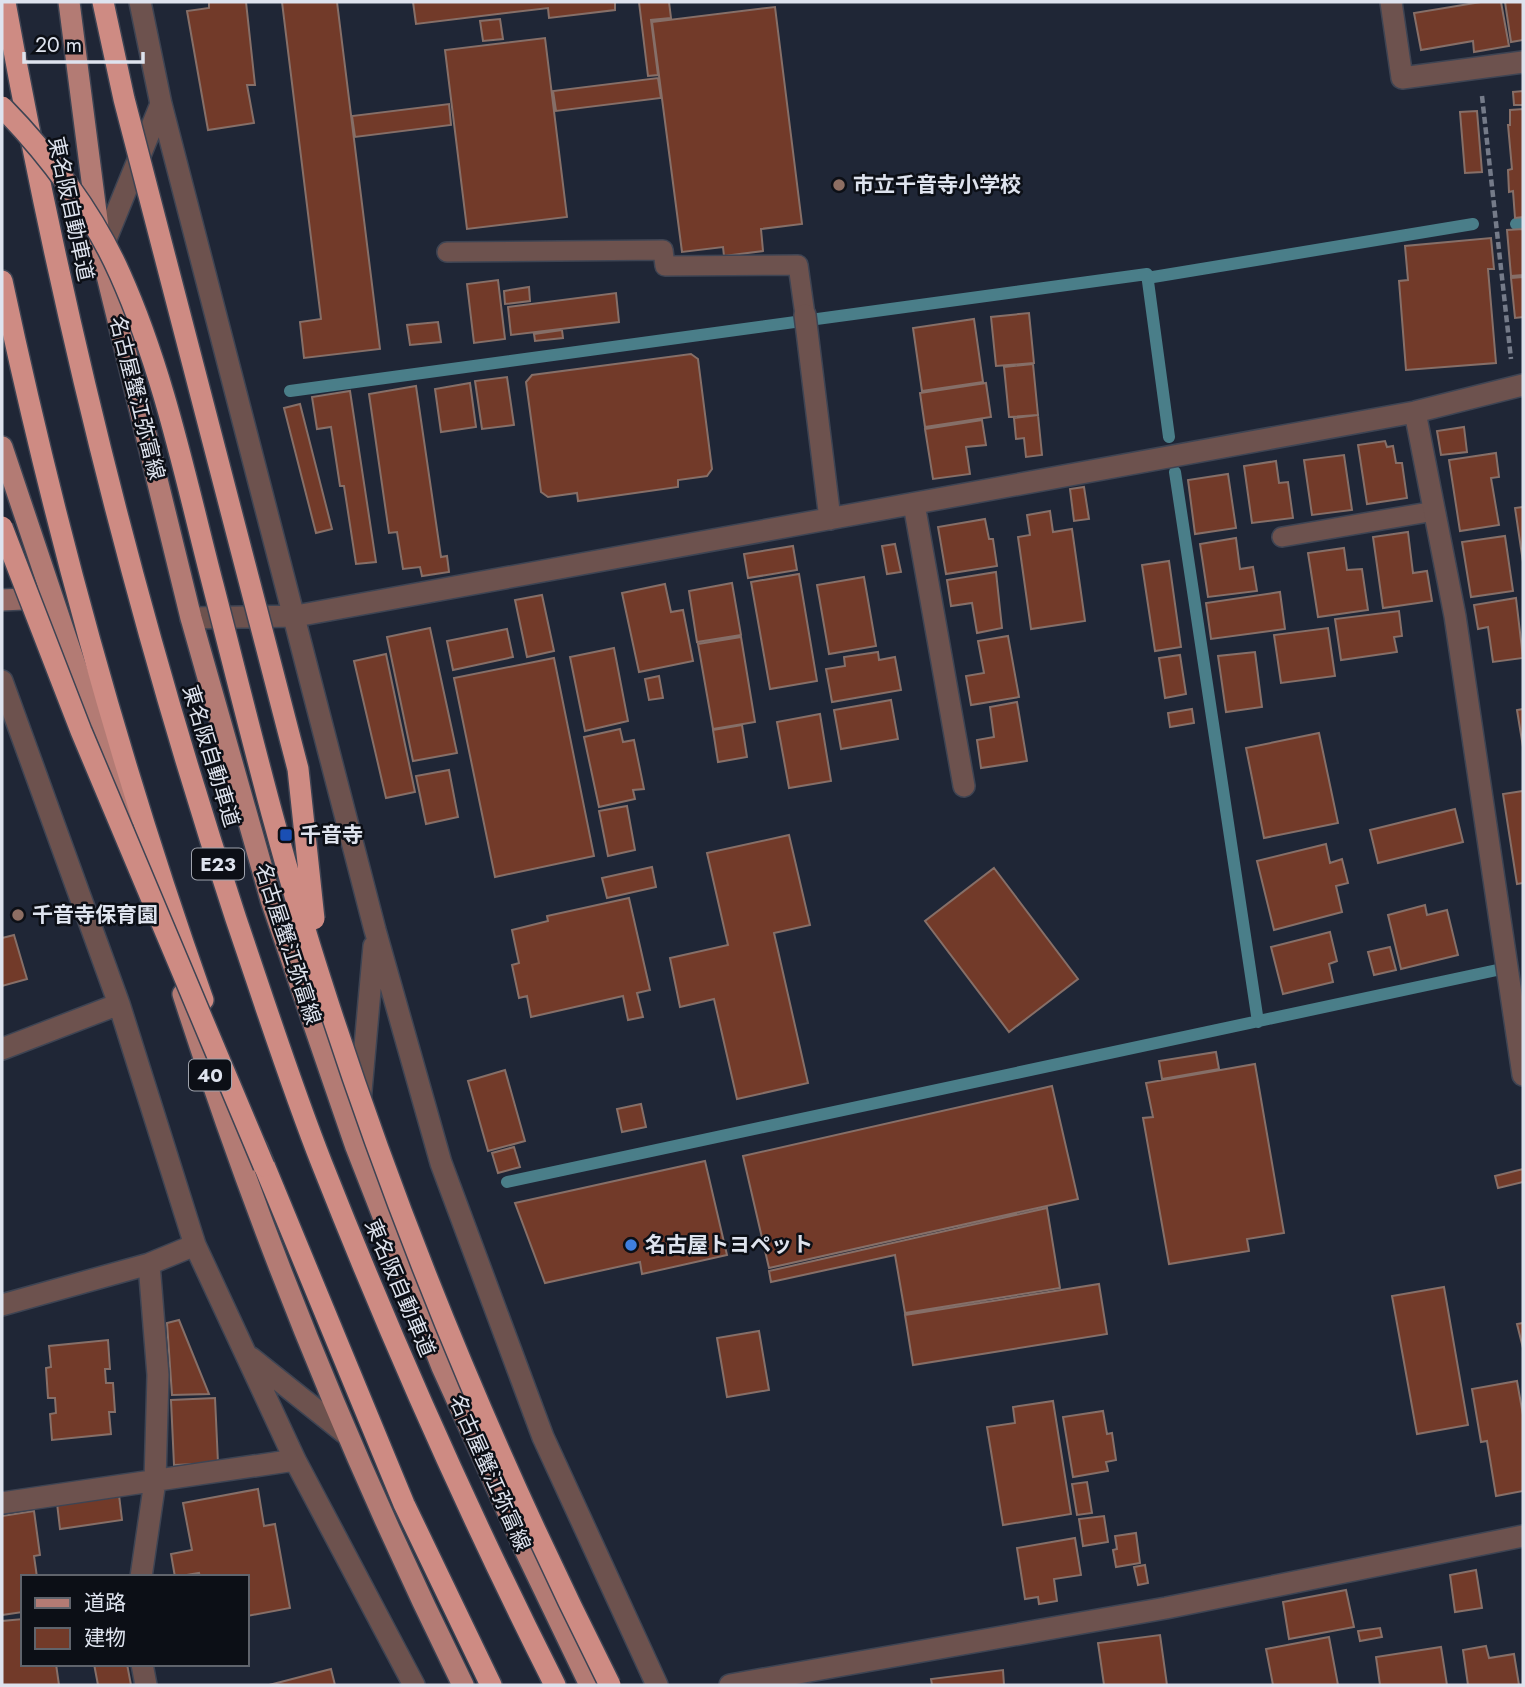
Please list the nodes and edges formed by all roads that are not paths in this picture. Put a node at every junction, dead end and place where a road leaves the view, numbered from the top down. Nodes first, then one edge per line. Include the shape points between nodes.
1 (5, 2) edge
2 (69, 2) edge
3 (103, 2) edge
4 (140, 2) edge
5 (1391, 2) edge
6 (1523, 62) edge
7 (161, 104) junction
8 (2, 107) edge
9 (101, 251) junction
10 (447, 252) dead end
11 (2, 281) edge
12 (806, 321) joint
13 (1519, 386) edge
14 (1415, 412) junction
15 (2, 447) edge
16 (914, 503) junction
17 (1435, 511) junction
18 (830, 519) junction
19 (2, 527) edge
20 (1282, 537) dead end
21 (55, 597) junction
22 (2, 600) edge
23 (296, 617) junction
24 (191, 618) junction
25 (2, 681) edge
26 (964, 786) dead end
27 (375, 930) junction
28 (321, 981) junction
29 (118, 1004) junction
30 (2, 1049) edge
31 (1523, 1075) edge
32 (356, 1147) junction
33 (264, 1166) junction
34 (195, 1245) junction
35 (149, 1264) junction
36 (2, 1306) edge
37 (245, 1353) junction
38 (345, 1433) junction
39 (295, 1460) junction
40 (155, 1481) junction
41 (2, 1503) edge
42 (1523, 1536) edge
43 (141, 1575) edge
44 (142, 1666) edge
45 (146, 1685) edge
46 (414, 1685) edge
47 (463, 1685) edge
48 (491, 1685) edge
49 (555, 1685) edge
50 (590, 1685) edge
51 (610, 1685) edge
52 (657, 1685) edge
53 (730, 1685) edge

1 - 49 highway, 東名阪自動車道 / E23, bridge via 36,167 102,458 139,601 214,850 320,1160 448,1465
2 - 9 main road, 名古屋蟹江弥富線
3 - 28 highway, bridge via 124,99 298,769
4 - 7 street
5 - 6 street via 1402,78
7 - 9 street
7 - 23 street
8 - 28 highway, bridge via 88,215 120,273 145,341
9 - 24 main road, 名古屋蟹江弥富線
10 - 12 lane via 663,250 665,266 798,265
11 - 33 highway, E23, bridge via 77,589 125,754 202,996
12 - 18 street
13 - 14 street
14 - 16 street
14 - 17 street
15 - 21 main road, 40
16 - 18 street
16 - 26 street
17 - 20 lane
17 - 31 street via 1455,616
18 - 23 street
19 - 33 highway, bridge via 81,731
21 - 22 street
21 - 38 main road, 40 via 203,1055 260,1218
23 - 24 street
23 - 27 street
24 - 32 main road, 名古屋蟹江弥富線 via 271,900
25 - 29 street
27 - 32 street
27 - 52 street via 441,1163 498,1321 549,1450
28 - 51 highway, bridge via 401,1209 490,1428
29 - 30 street
29 - 34 street
32 - 50 main road, 名古屋蟹江弥富線 via 442,1367
33 - 48 highway, E23 via 404,1504
34 - 35 street
34 - 37 street
35 - 36 street
35 - 40 street via 158,1375
37 - 38 street
37 - 39 street
38 - 47 main road, 40
39 - 40 street
39 - 46 street
40 - 41 street
40 - 43 street
42 - 53 street via 1166,1608
44 - 45 street

